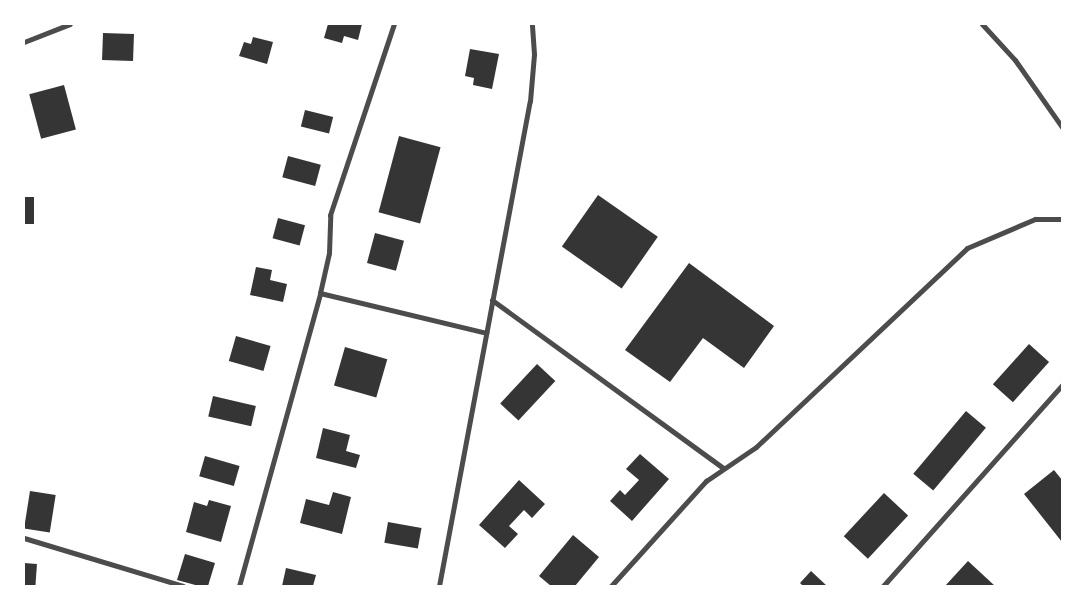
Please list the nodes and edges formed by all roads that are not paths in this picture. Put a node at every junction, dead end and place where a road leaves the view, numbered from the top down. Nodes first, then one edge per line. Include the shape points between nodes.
1 (70, 24) edge
2 (394, 24) edge
3 (532, 24) edge
4 (982, 24) edge
5 (24, 42) edge
6 (1062, 127) edge
7 (1062, 219) edge
8 (320, 293) junction
9 (492, 300) junction
10 (486, 333) junction
11 (1062, 385) edge
12 (723, 468) junction
13 (24, 538) edge
14 (183, 586) edge
15 (239, 586) edge
16 (439, 586) edge
17 (611, 586) edge
18 (883, 586) edge

1 - 5 street
2 - 8 street via 330,215 329,253
3 - 9 street via 534,54 530,101
4 - 6 street via 1015,60
7 - 12 street via 1035,219 967,248 756,447
8 - 10 street
8 - 15 street
9 - 10 street
9 - 12 street
10 - 16 street
11 - 18 street
12 - 17 street via 706,481
13 - 14 street

